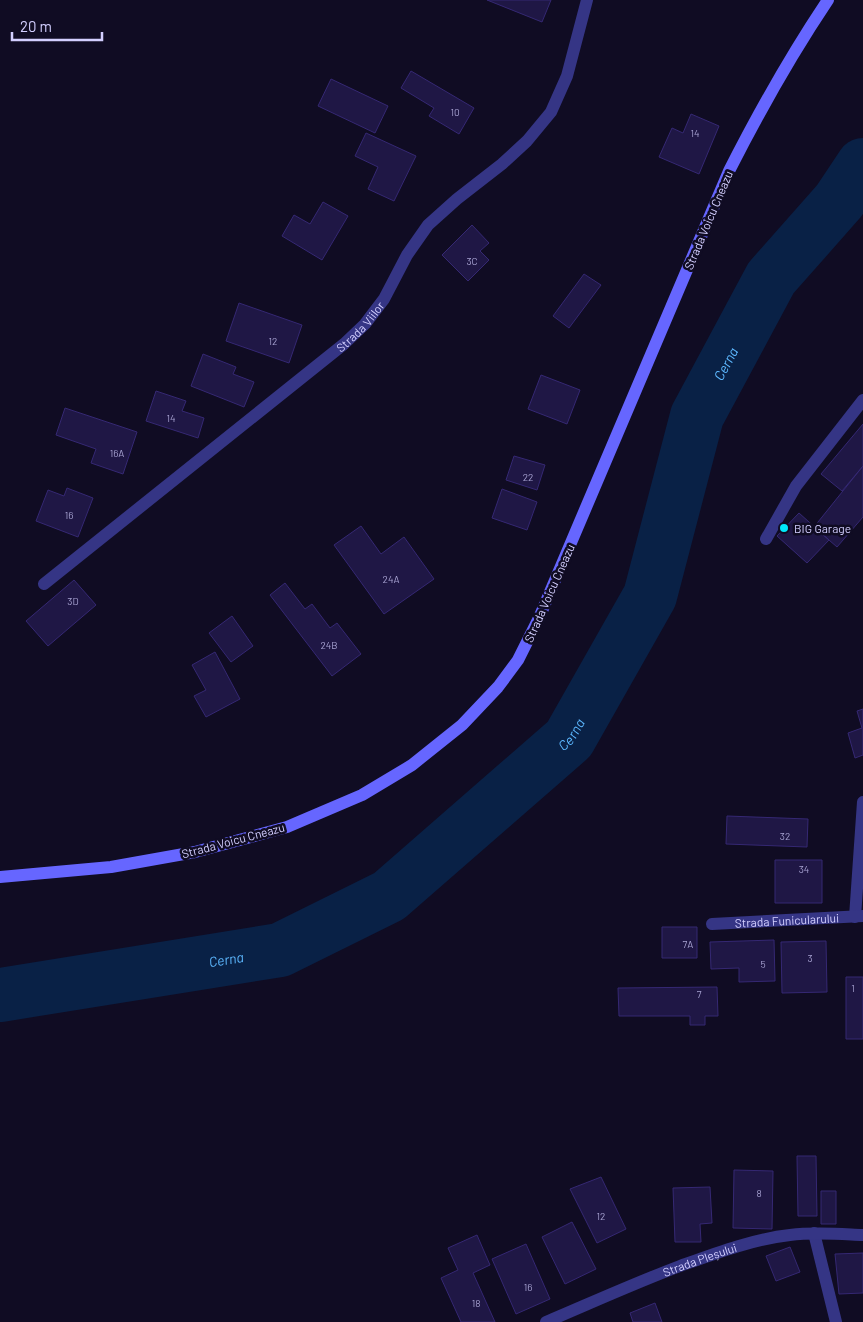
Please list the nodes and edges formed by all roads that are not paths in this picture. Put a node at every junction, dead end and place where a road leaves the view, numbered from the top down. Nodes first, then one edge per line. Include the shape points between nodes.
1 (587, 0) edge
2 (828, 0) edge
3 (863, 400) edge
4 (766, 539) dead end
5 (44, 584) dead end
6 (863, 802) edge
7 (0, 876) edge
8 (859, 916) edge
9 (712, 924) dead end
10 (814, 1233) junction
11 (863, 1235) edge
12 (546, 1322) edge
13 (836, 1322) edge

1 - 5 street, Strada Viilor via 567,76 551,112 527,141 428,226 365,324
2 - 7 main road, Strada Voicu Cneazu via 795,49 729,171 539,618 518,660 498,687 462,725 412,765 362,795 287,827 195,852 111,867
3 - 4 street via 796,486
6 - 8 street
8 - 9 street, Strada Funicularului
10 - 11 street, Strada Pleșului
10 - 12 street, Strada Pleșului via 759,1240 709,1255
10 - 13 street

